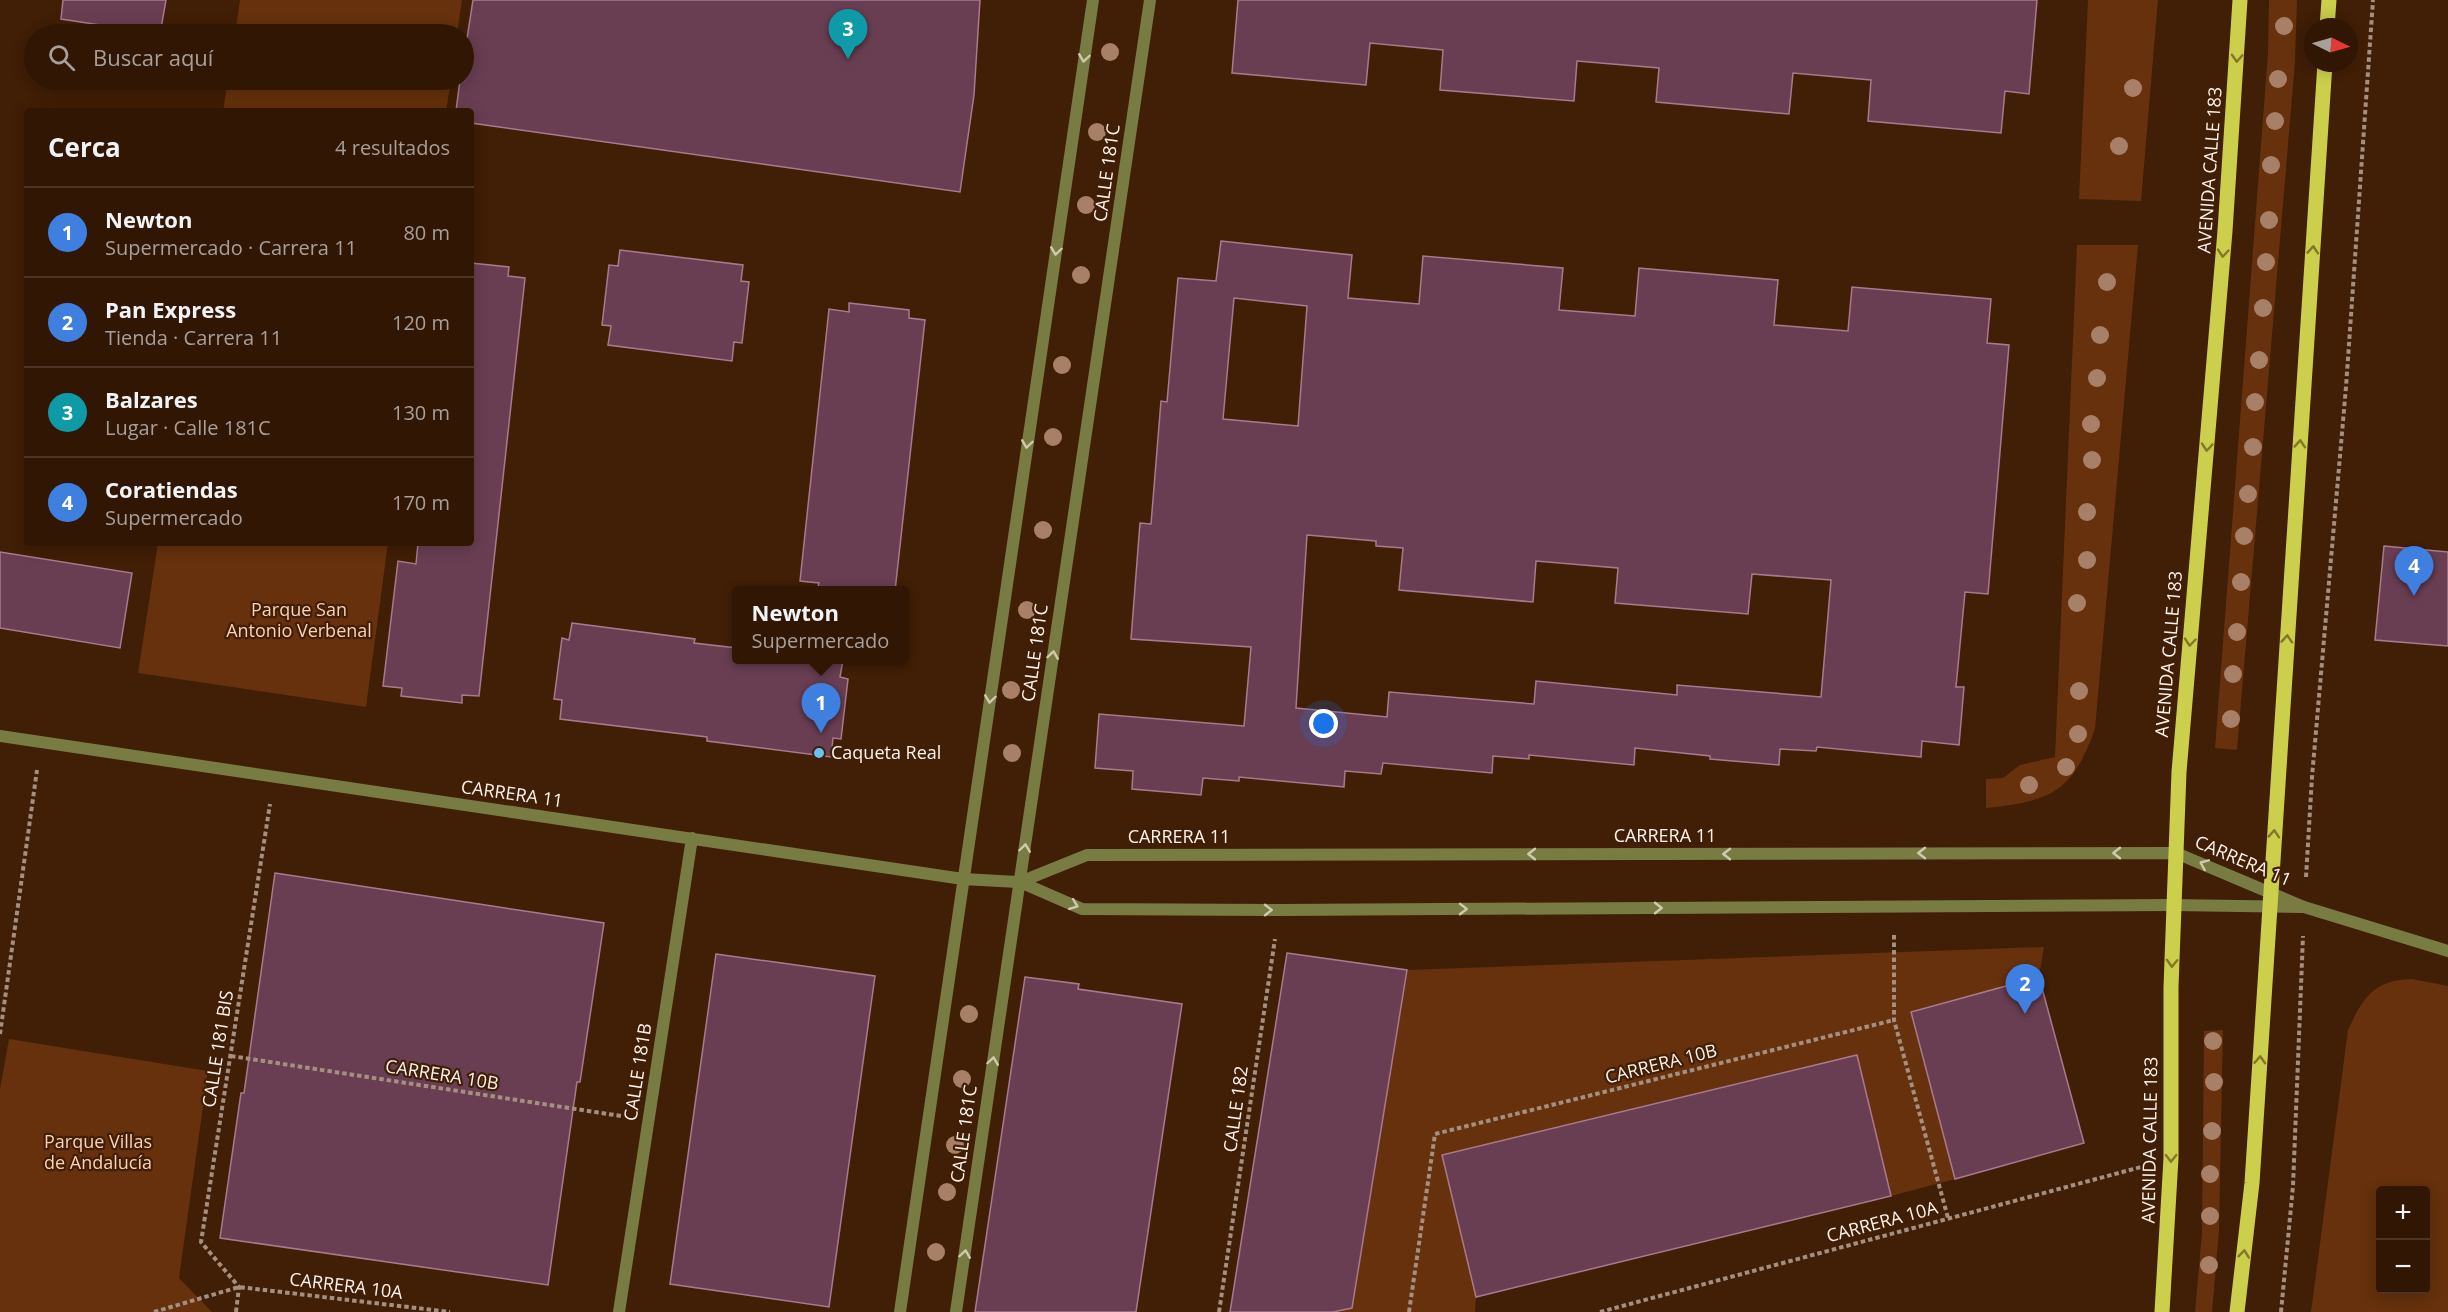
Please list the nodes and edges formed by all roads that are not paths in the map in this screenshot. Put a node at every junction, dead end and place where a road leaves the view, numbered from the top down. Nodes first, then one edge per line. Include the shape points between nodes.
1 (1093, 0) edge
2 (1150, 0) edge
3 (2240, 0) edge
4 (2329, 0) edge
5 (2328, 18) edge
6 (2324, 72) edge
7 (0, 736) edge
8 (692, 838) junction
9 (2176, 853) junction
10 (963, 879) junction
11 (1020, 882) junction
12 (2270, 899) junction
13 (2174, 904) junction
14 (2448, 951) edge
15 (619, 1312) edge
16 (900, 1312) edge
17 (956, 1312) edge
18 (2162, 1312) edge
19 (2237, 1312) edge

1 -> 10 street, CALLE 181C
11 -> 2 street, CALLE 181C
3 -> 9 main road, AVENIDA CALLE 183 via 2225,231 2179,772
4 - 5 main road
12 -> 6 main road
7 - 8 street, CARRERA 11
8 - 10 street, CARRERA 11
8 - 15 street, CALLE 181B
9 -> 11 street, CARRERA 11 via 1087,855
12 -> 9 street, CARRERA 11
9 - 13 main road, AVENIDA CALLE 183
10 - 11 street, CARRERA 11
10 - 16 street, CALLE 181C
11 -> 13 street, CARRERA 11 via 1082,909
17 -> 11 street, CALLE 181C
12 - 13 street, CARRERA 11
12 - 14 street, CARRERA 11
19 -> 12 main road via 2252,1183
13 -> 18 main road, AVENIDA CALLE 183 via 2171,1158

